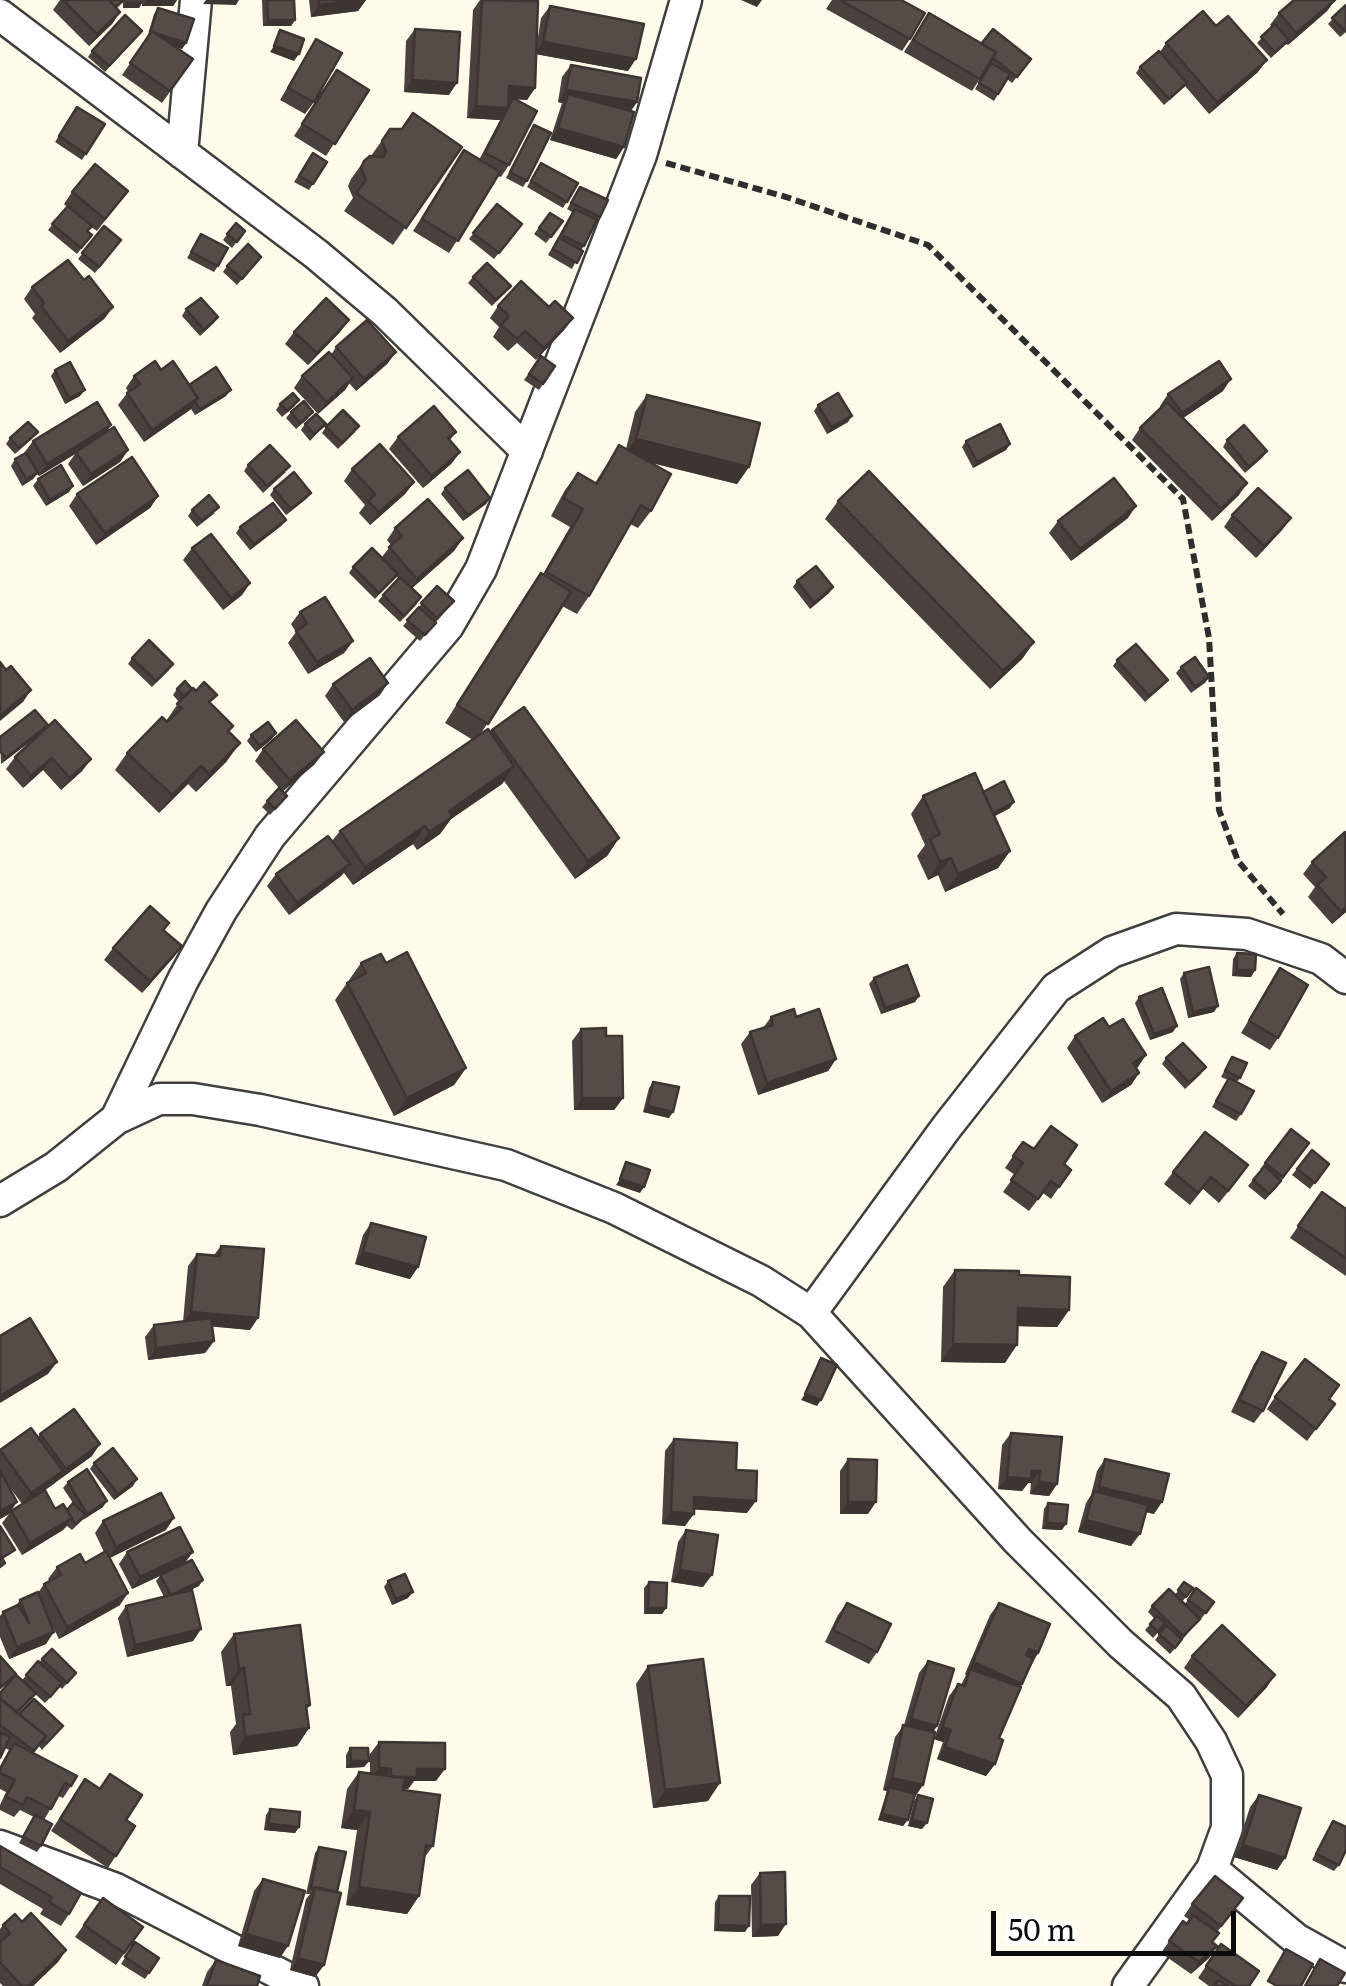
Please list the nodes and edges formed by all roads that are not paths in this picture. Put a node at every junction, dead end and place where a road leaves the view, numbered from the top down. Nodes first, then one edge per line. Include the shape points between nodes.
1 (196, 0) edge
2 (686, 0) edge
3 (0, 15) edge
4 (182, 153) junction
5 (527, 452) junction
6 (1346, 978) edge
7 (116, 1119) junction
8 (0, 1201) edge
9 (811, 1313) junction
10 (0, 1846) edge
11 (1212, 1869) junction
12 (1346, 1967) edge
13 (303, 1986) edge
14 (1128, 1986) edge

1 - 4 street
2 - 5 street via 641,155
3 - 4 street
4 - 5 street via 385,312
5 - 7 street via 482,569 448,626 270,836 211,928
6 - 9 street via 1321,959 1247,934 1176,930 1112,952 1056,988
7 - 8 street
7 - 9 street via 159,1100 193,1100 506,1165 614,1208
9 - 11 street via 1018,1541 1181,1696 1227,1774 1227,1828
10 - 13 street via 116,1890
11 - 12 street via 1296,1939
11 - 14 street

